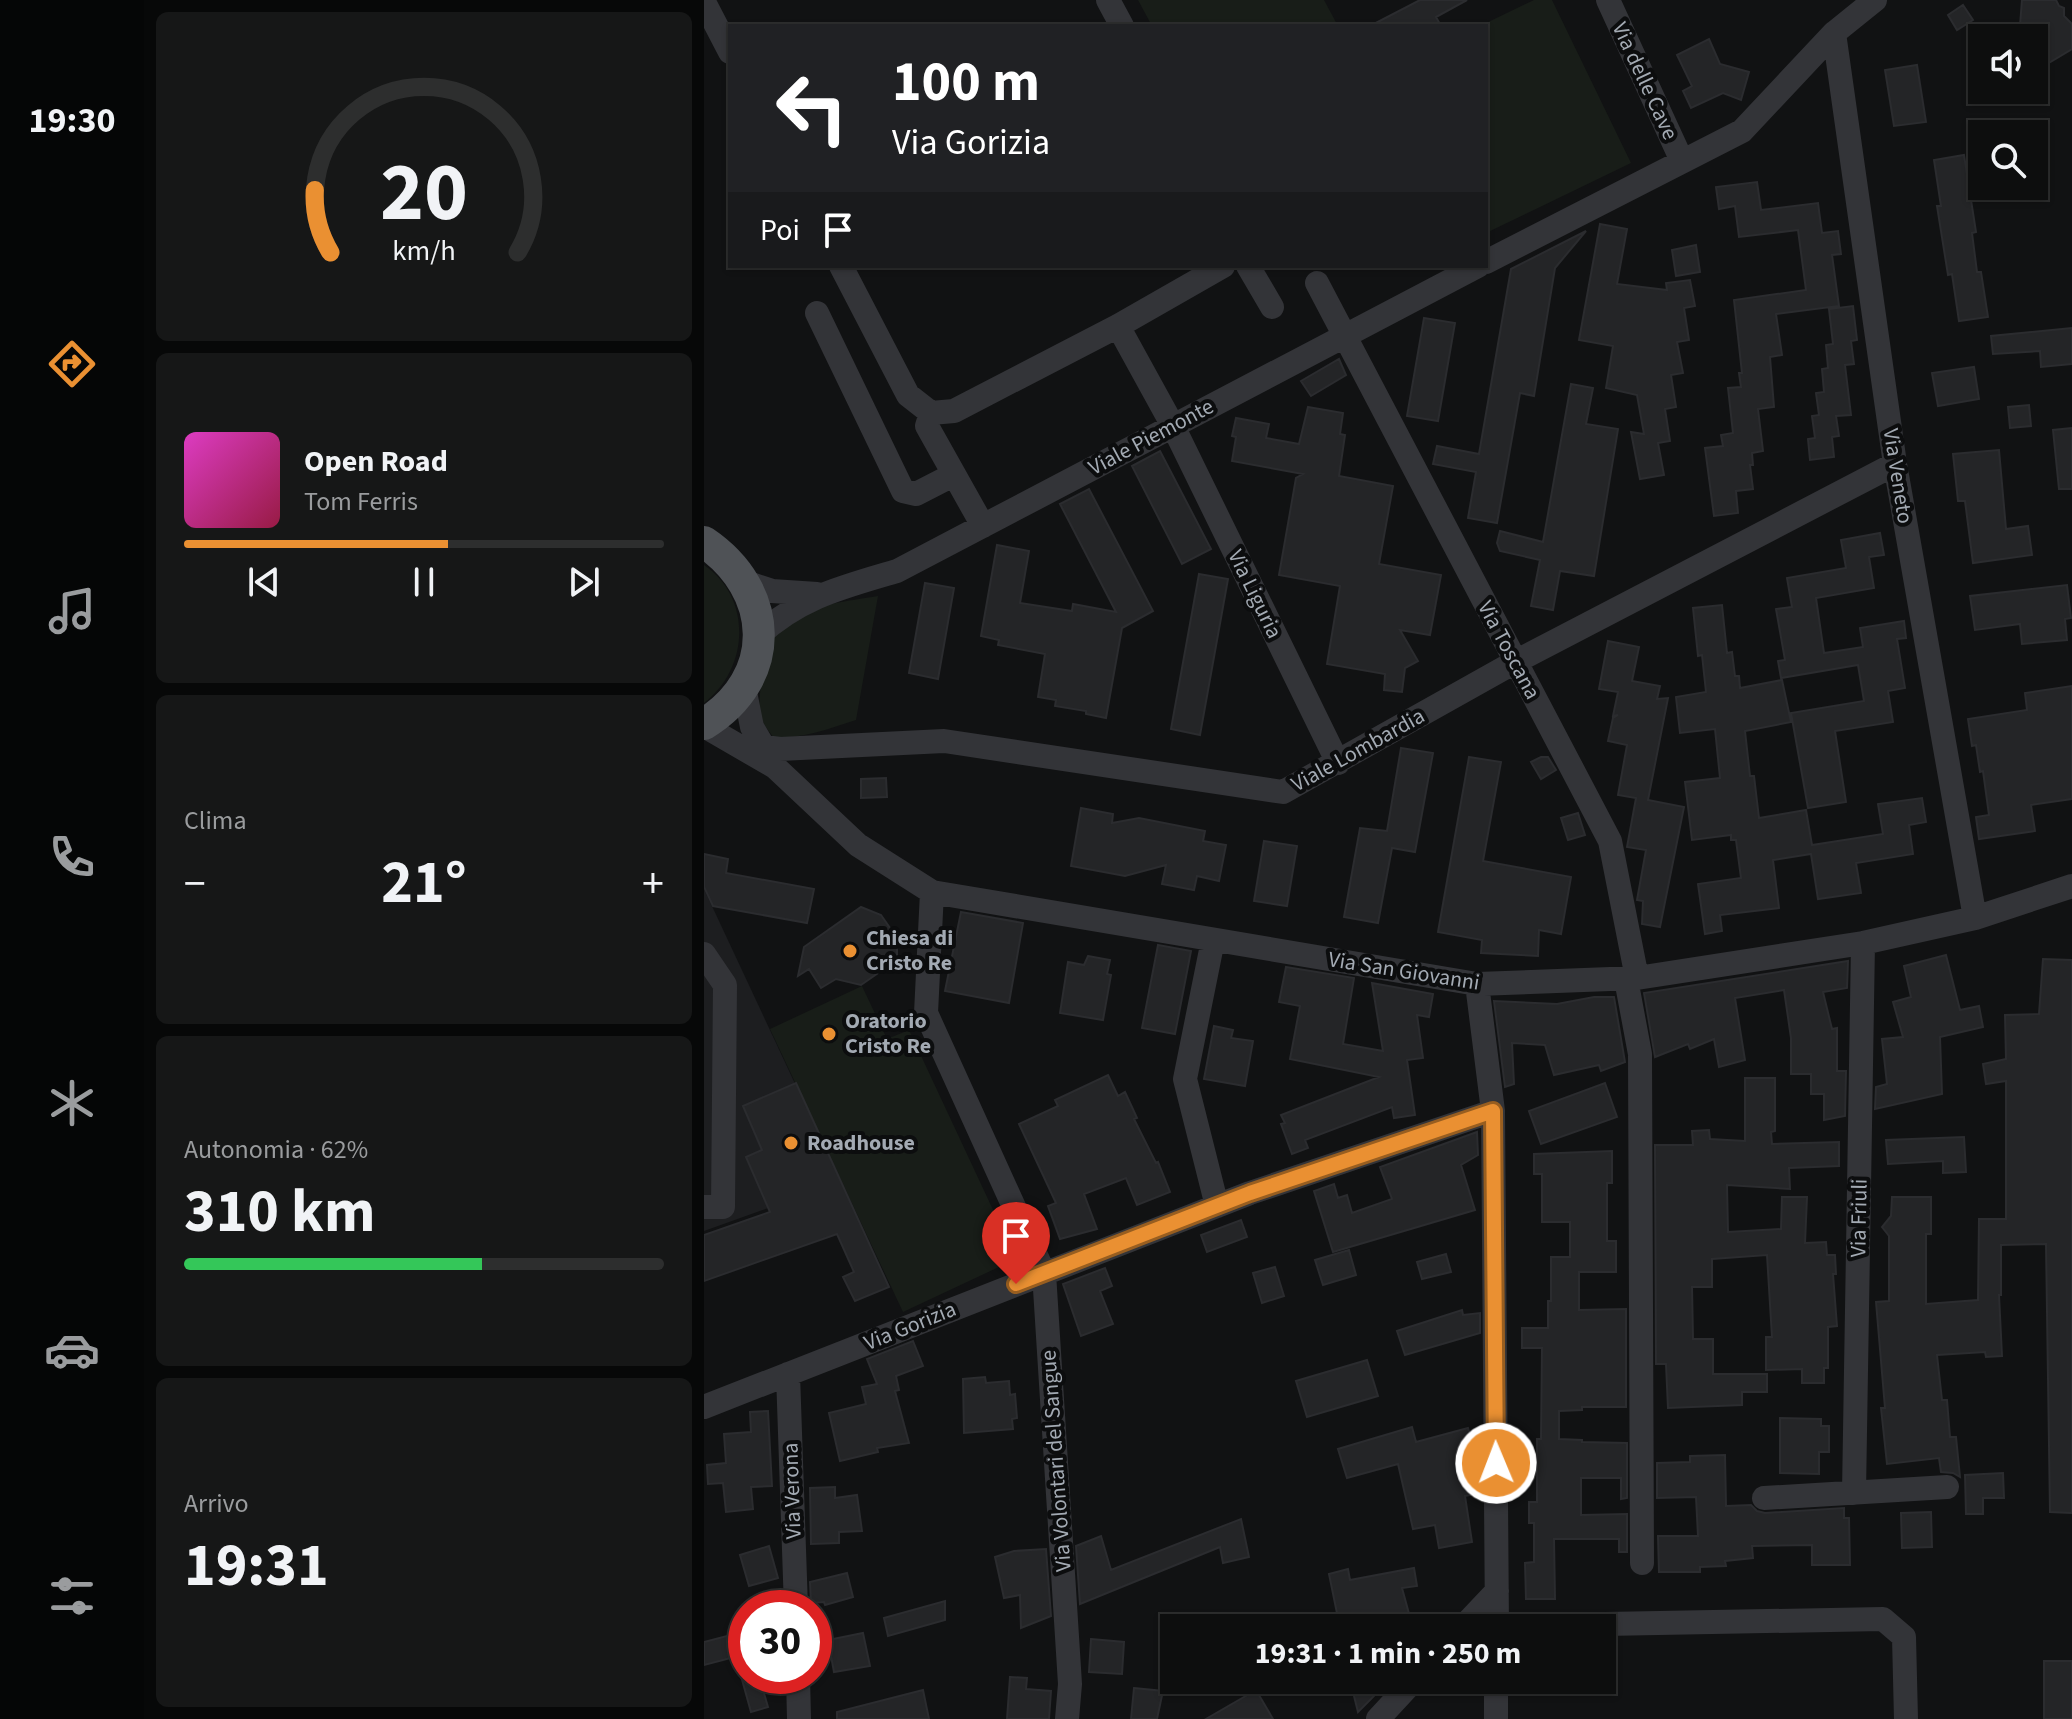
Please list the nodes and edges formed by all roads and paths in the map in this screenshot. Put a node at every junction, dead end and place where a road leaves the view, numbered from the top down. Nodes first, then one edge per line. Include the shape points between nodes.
1 (1108, 0) edge
2 (1608, 0) edge
3 (1875, 0) edge
4 (704, 2) edge
5 (1121, 24) edge
6 (1834, 33) junction
7 (728, 48) edge
8 (1682, 161) junction
9 (1488, 261) edge
10 (842, 268) edge
11 (1220, 268) edge
12 (1249, 268) edge
13 (1474, 268) edge
14 (1317, 283) dead end
15 (1272, 307) dead end
16 (817, 313) dead end
17 (1118, 326) junction
18 (1343, 336) junction
19 (931, 413) junction
20 (1173, 426) junction
21 (1895, 464) junction
22 (953, 475) junction
23 (983, 526) junction
24 (704, 542) edge
25 (745, 582) junction
26 (819, 595) junction
27 (758, 636) junction
28 (1515, 662) junction
29 (744, 687) junction
30 (704, 725) edge
31 (770, 757) junction
32 (1338, 763) junction
33 (2072, 886) edge
34 (932, 892) junction
35 (1975, 918) junction
36 (1213, 940) junction
37 (1863, 943) junction
38 (704, 954) edge
39 (1632, 978) junction
40 (1477, 984) junction
41 (1493, 1111) junction
42 (1217, 1206) junction
43 (704, 1207) edge
44 (1044, 1273) junction
45 (788, 1374) junction
46 (704, 1407) edge
47 (1947, 1487) dead end
48 (1854, 1493) junction
49 (1764, 1498) dead end
50 (1642, 1563) dead end
51 (795, 1590) edge
52 (1497, 1591) junction
53 (1475, 1614) edge
54 (1497, 1614) edge
55 (1616, 1625) edge
56 (798, 1694) edge
57 (1401, 1694) edge
58 (1496, 1694) edge
59 (799, 1719) edge
60 (1067, 1719) edge
61 (1378, 1719) edge
62 (1496, 1719) edge
63 (1906, 1719) edge

1 - 5 street
2 - 8 street, Via delle Cave
3 - 6 street
4 - 7 street
6 - 8 street via 1742,131
6 - 21 street, Via Veneto
8 - 9 street
10 - 19 street via 908,395
11 - 17 street
12 - 15 street
13 - 18 street, Viale Piemonte
14 - 18 street, Via Toscana
16 - 22 street via 903,491 916,494
17 - 19 street via 954,411
17 - 20 street, Via Liguria
18 - 20 street, Viale Piemonte
18 - 28 street, Via Toscana
19 - 22 street via 927,426
20 - 23 street, Viale Piemonte
20 - 32 street, Via Liguria
21 - 28 street, Viale Lombardia
21 - 35 street, Via Veneto
22 - 23 street
23 - 26 street, Viale Piemonte via 897,571
24 - 25 main road
25 - 26 street, Viale Piemonte via 772,591
25 - 27 main road via 756,608
26 - 27 street, Viale Piemonte
27 - 29 main road
28 - 32 street, Viale Lombardia
28 - 39 street, Via Toscana via 1610,841
29 - 30 main road
29 - 31 street, Via San Giovanni via 752,727
30 - 31 street, Via San Giovanni
31 - 32 street, Viale Lombardia via 780,749 944,741 1283,792
31 - 34 street, Via San Giovanni via 858,845
33 - 35 street, Via San Giovanni
34 - 36 street, Via San Giovanni
34 - 44 street, Via Volontari del Sangue via 926,1013
35 - 37 street, Via San Giovanni
36 - 40 street, Via San Giovanni
36 - 42 street via 1185,1079
37 - 39 street, Via San Giovanni
37 - 48 street, Via Friuli
38 - 43 street via 725,985 723,1207
39 - 40 street, Via San Giovanni
39 - 50 street, Via Toscana via 1640,1054
40 - 41 street
41 - 42 street, Via Gorizia
41 - 52 street
42 - 44 street, Via Gorizia
44 - 45 street, Via Gorizia
44 - 60 street, Via Volontari del Sangue via 1070,1684
45 - 46 street, Via Gorizia
45 - 51 street, Via Verona
47 - 48 street
48 - 49 street
52 - 53 street
52 - 54 street
55 - 63 street via 1883,1619 1904,1637
56 - 59 street
57 - 61 street
58 - 62 street

